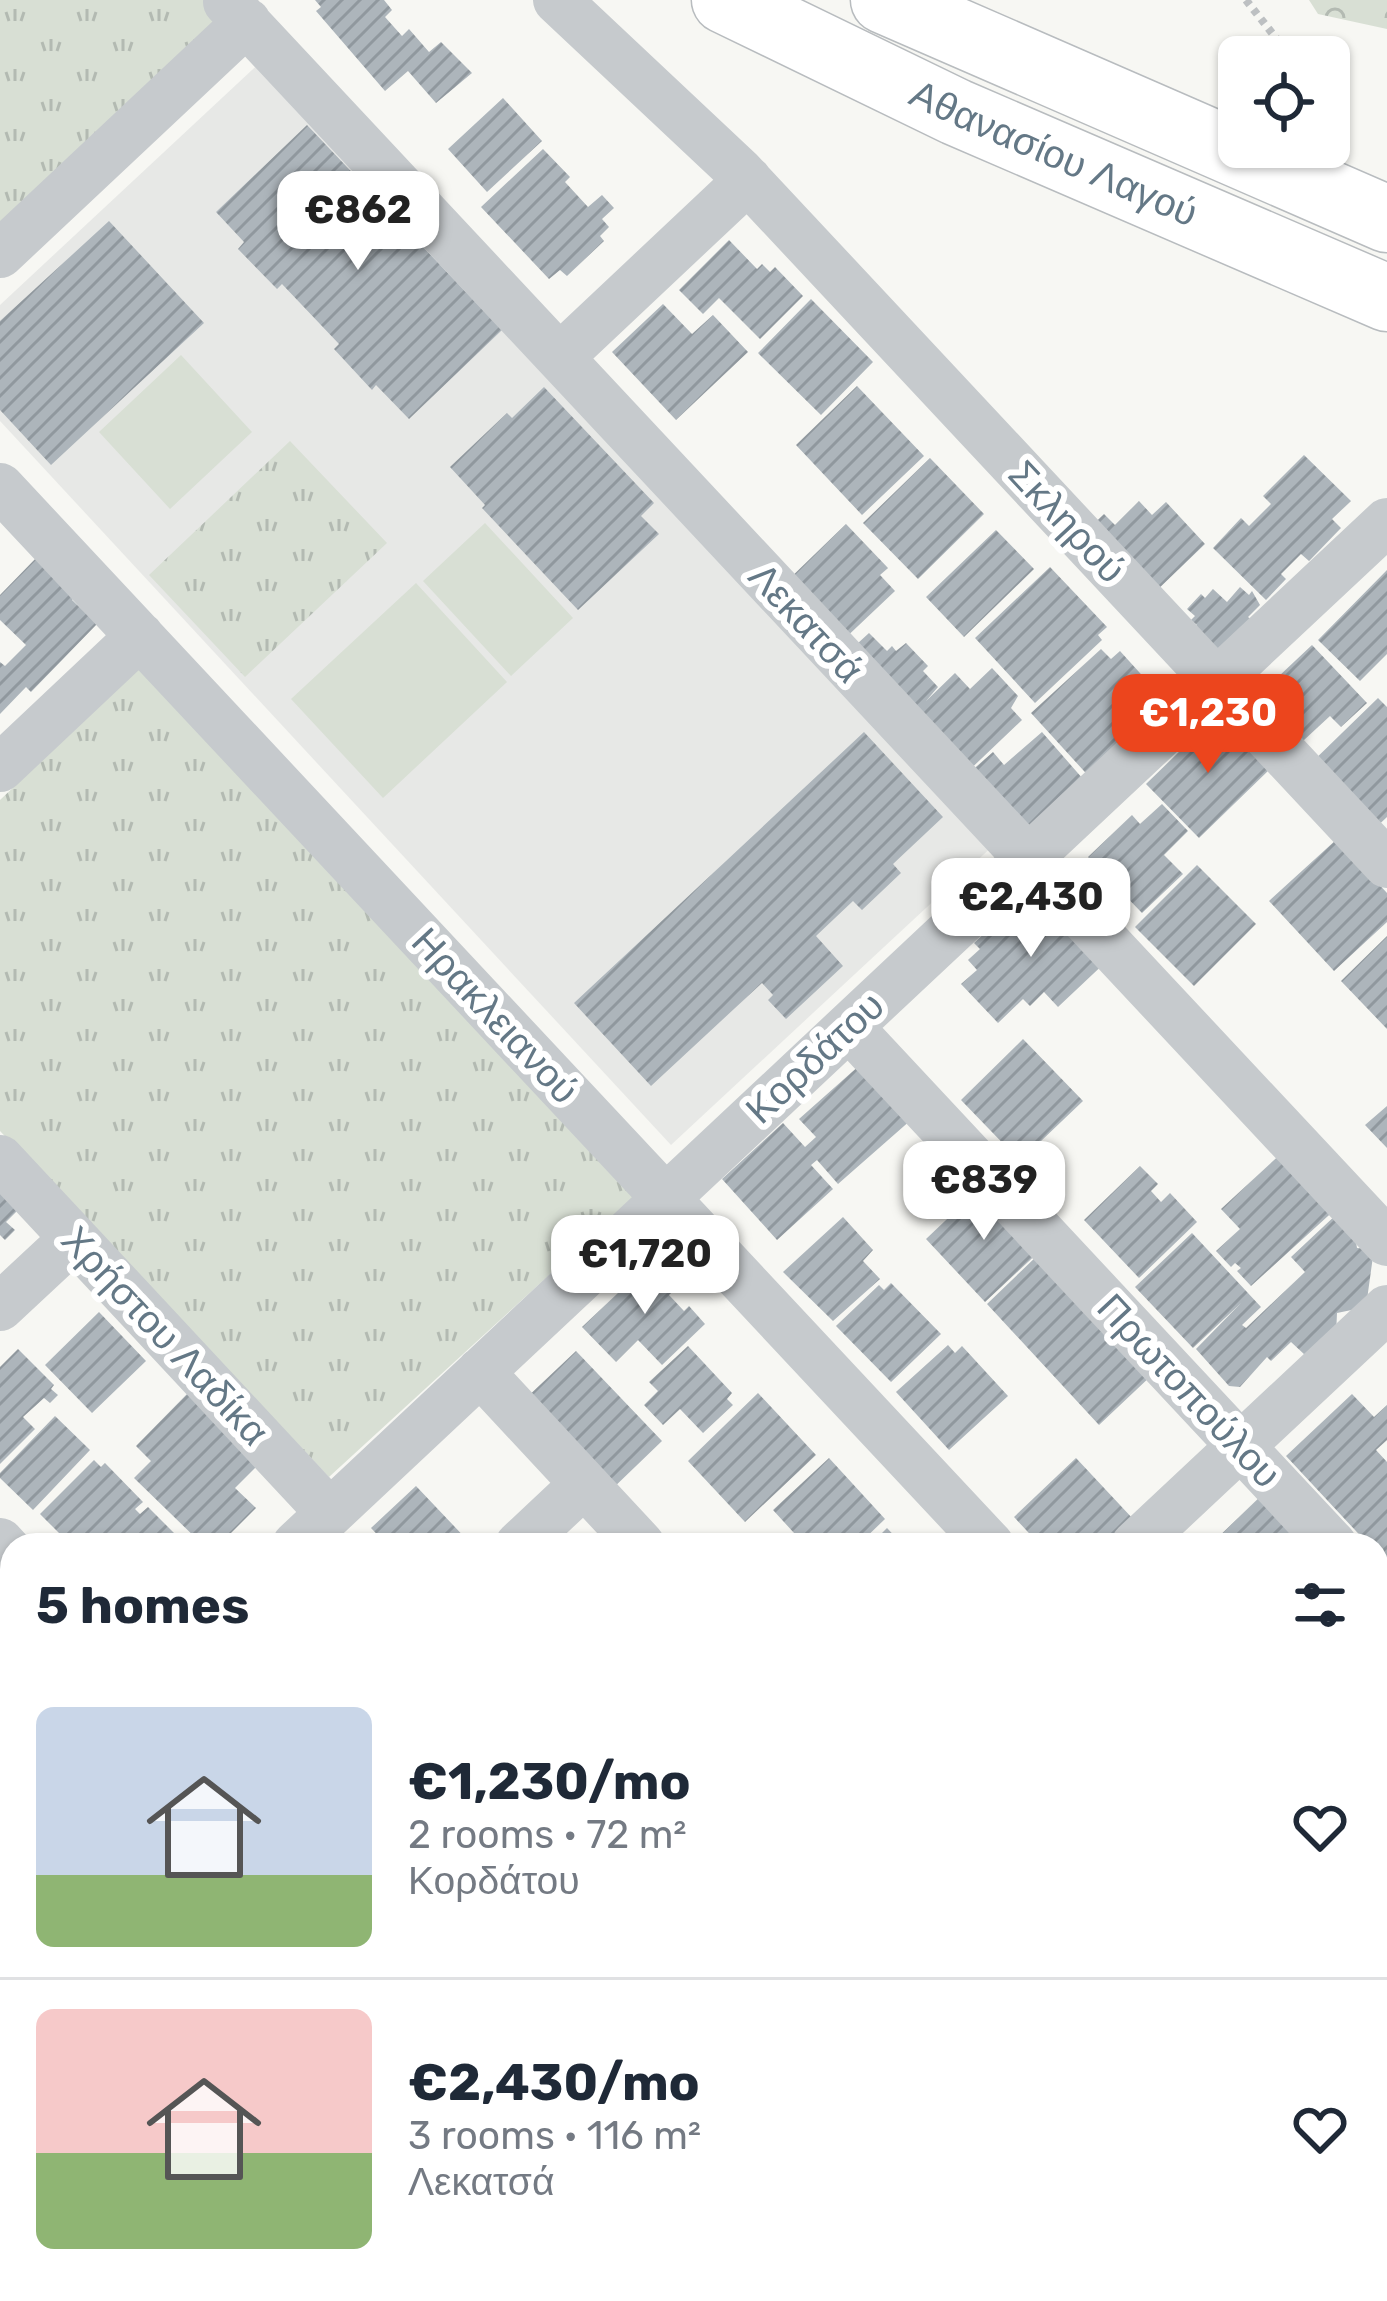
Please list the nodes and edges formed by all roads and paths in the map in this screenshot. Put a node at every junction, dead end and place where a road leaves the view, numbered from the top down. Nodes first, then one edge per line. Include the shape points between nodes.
1 (557, 0) edge
2 (724, 0) edge
3 (884, 0) edge
4 (1246, 0) edge
5 (237, 12) edge
6 (1274, 36) edge
7 (748, 181) junction
8 (1387, 219) edge
9 (0, 254) edge
10 (1387, 298) edge
11 (560, 357) junction
12 (0, 487) edge
13 (1387, 522) edge
14 (140, 636) junction
15 (1217, 682) junction
16 (0, 768) edge
17 (1026, 860) junction
18 (1387, 864) edge
19 (849, 1027) junction
20 (0, 1159) edge
21 (666, 1198) junction
22 (74, 1238) junction
23 (1387, 1242) edge
24 (0, 1307) edge
25 (1387, 1309) edge
26 (480, 1372) junction
27 (1240, 1446) junction
28 (584, 1484) junction
29 (313, 1529) edge
30 (532, 1533) edge
31 (630, 1533) edge
32 (979, 1533) edge
33 (1148, 1533) edge
34 (1322, 1533) edge

1 - 7 street, Σκληρού
2 - 10 highway, Αθανασίου Λαγού via 935,103
3 - 8 highway, Αθανασίου Λαγού
4 - 6 path
5 - 9 street
5 - 11 street, Λεκατσά
7 - 11 street
7 - 15 street, Σκληρού
11 - 17 street, Λεκατσά
12 - 14 street, Ηρακλειανού
13 - 15 street, Κορδάτου
14 - 16 street
14 - 21 street, Ηρακλειανού
15 - 17 street, Κορδάτου
15 - 18 street, Σκληρού
17 - 19 street, Κορδάτου
17 - 23 street, Λεκατσά
19 - 21 street, Κορδάτου
19 - 27 street, Πρωτοπούλου
20 - 22 street, Χρήστου Λαδίκα
21 - 26 street, Κορδάτου
21 - 32 street, Ηρακλειανού
22 - 24 street
22 - 29 street, Χρήστου Λαδίκα
25 - 27 street
26 - 28 street
26 - 29 street, Κορδάτου
27 - 33 street
27 - 34 street, Πρωτοπούλου
28 - 30 street
28 - 31 street

